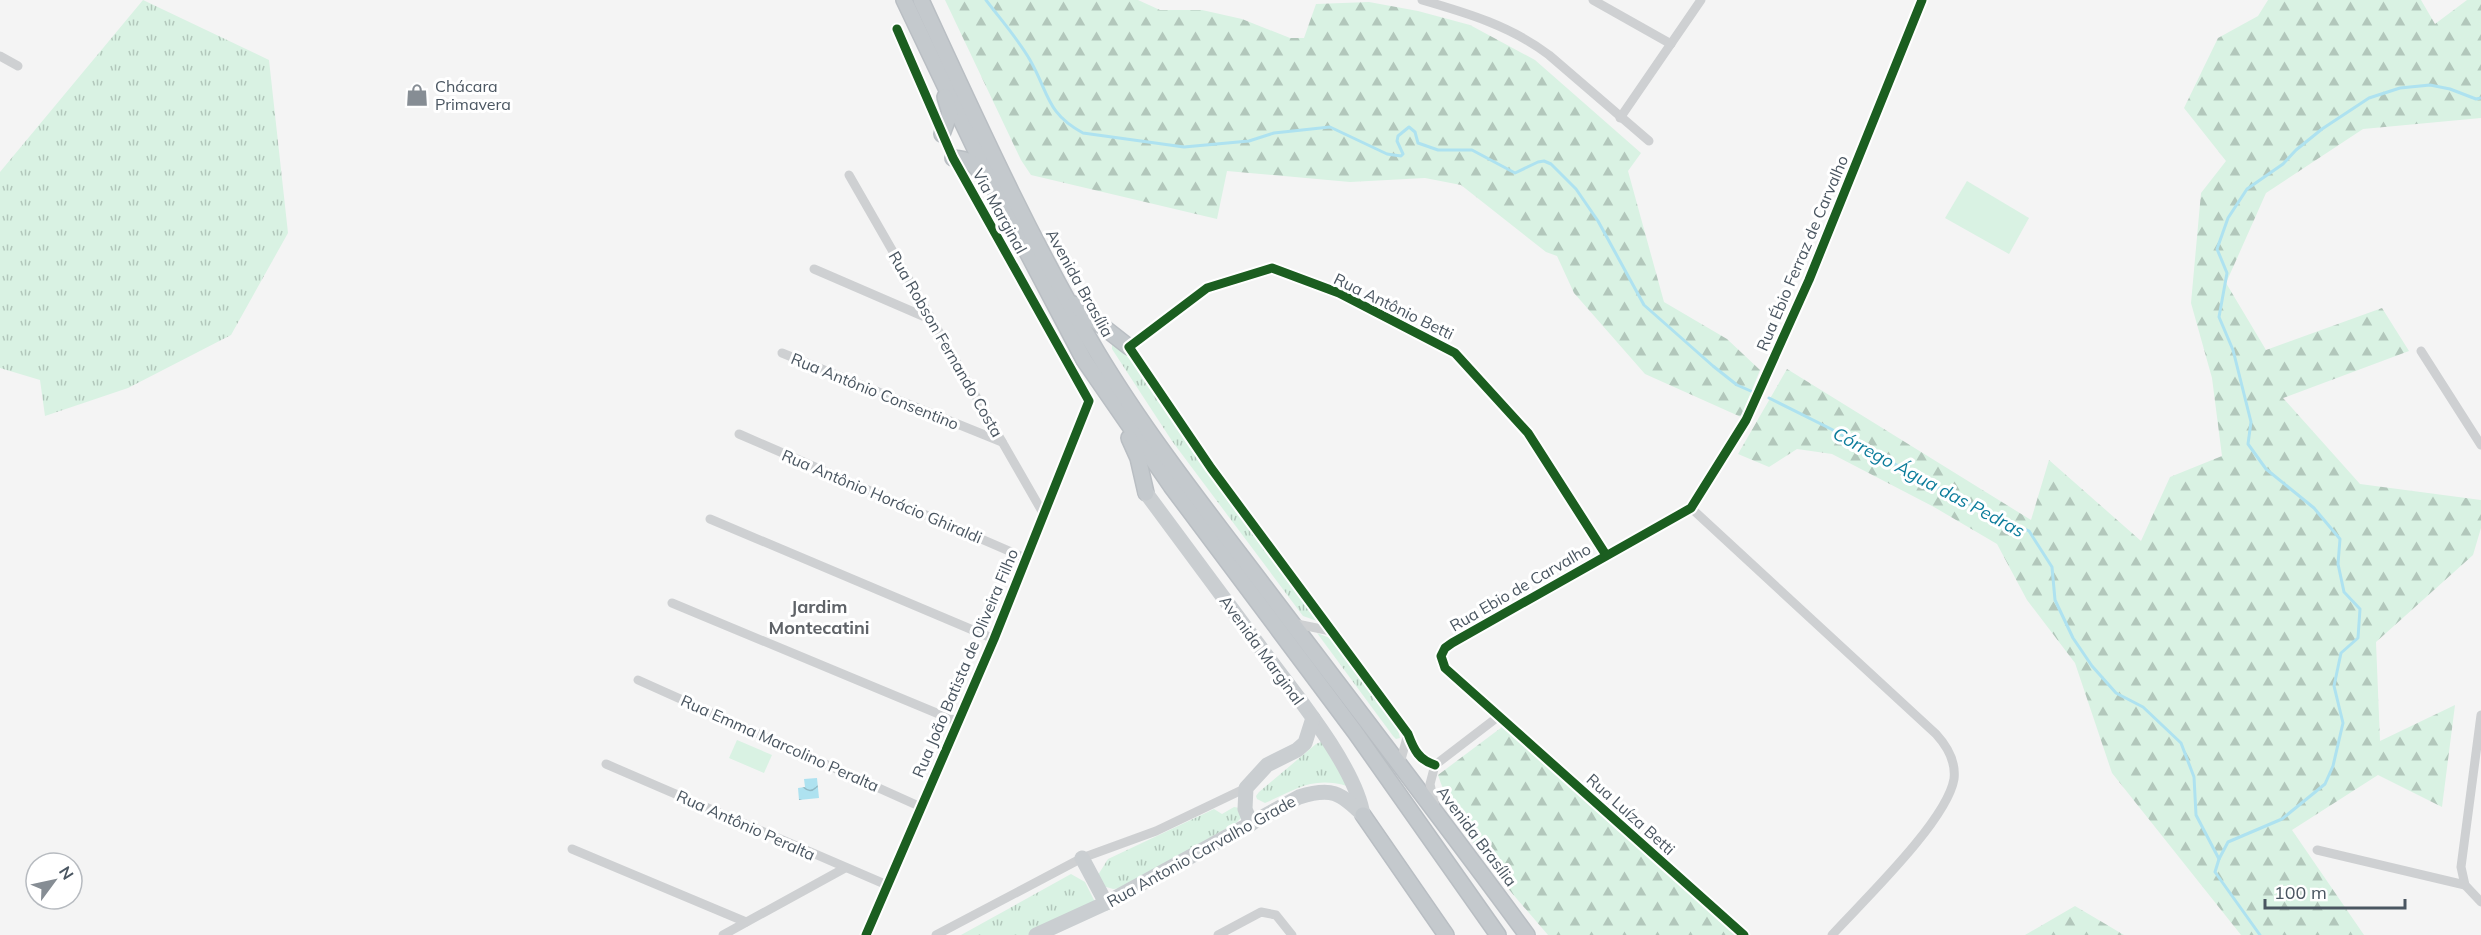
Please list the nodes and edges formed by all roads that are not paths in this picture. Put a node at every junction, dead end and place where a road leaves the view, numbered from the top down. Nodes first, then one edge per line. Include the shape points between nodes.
1 (904, 0) edge
2 (921, 0) edge
3 (1422, 0) edge
4 (1593, 0) edge
5 (1701, 0) edge
6 (1922, 0) edge
7 (897, 29) dead end
8 (1671, 44) junction
9 (0, 56) edge
10 (934, 60) junction
11 (18, 66) dead end
12 (1620, 118) junction
13 (942, 134) junction
14 (1649, 141) dead end
15 (953, 158) junction
16 (849, 175) dead end
17 (997, 195) junction
18 (814, 270) dead end
19 (1068, 299) junction
20 (932, 320) junction
21 (1128, 347) junction
22 (2421, 351) dead end
23 (782, 353) dead end
24 (1089, 401) joint
25 (1117, 410) junction
26 (739, 434) dead end
27 (1002, 442) junction
28 (2481, 445) edge
29 (1146, 493) joint
30 (1691, 508) junction
31 (1043, 513) junction
32 (710, 519) dead end
33 (1606, 555) junction
34 (1025, 558) junction
35 (672, 603) dead end
36 (1292, 623) junction
37 (1331, 631) junction
38 (994, 639) junction
39 (638, 680) dead end
40 (2481, 715) edge
41 (1499, 716) junction
42 (1313, 718) junction
43 (958, 722) junction
44 (1408, 734) junction
45 (1400, 763) junction
46 (606, 764) dead end
47 (1435, 765) junction
48 (1246, 788) junction
49 (921, 807) junction
50 (1436, 813) junction
51 (1363, 815) junction
52 (1251, 824) junction
53 (572, 849) dead end
54 (2317, 850) dead end
55 (1082, 858) junction
56 (844, 868) junction
57 (1485, 877) junction
58 (887, 885) junction
59 (2465, 885) junction
60 (2481, 902) edge
61 (1106, 903) junction
62 (746, 922) junction
63 (723, 935) edge
64 (866, 935) edge
65 (936, 935) edge
66 (1036, 935) edge
67 (1218, 935) edge
68 (1292, 935) edge
69 (1446, 935) edge
70 (1498, 935) edge
71 (1527, 935) edge
72 (1540, 935) edge
73 (1744, 935) edge
74 (1832, 935) edge

1 - 10 highway, Avenida Brasília
2 - 19 highway, Avenida Brasília
3 - 12 street via 1484,19 1531,42
4 - 8 street
5 - 8 street
6 - 30 street, Rua Ébio Ferraz de Carvalho via 1809,280 1751,410
7 - 13 street, Via Marginal
8 - 12 street
9 - 11 street
10 - 13 highway via 950,113
10 - 17 highway, Avenida Brasília
12 - 14 street
13 - 15 street, Via Marginal
15 - 17 highway via 967,159 975,165
15 - 24 street, Via Marginal
16 - 20 street, Rua Robson Fernando Costa
17 - 25 highway, Avenida Brasília via 1084,360
18 - 20 street
19 - 21 highway
19 - 36 highway, Avenida Brasília via 1156,441
20 - 27 street, Rua Robson Fernando Costa
21 - 33 street, Rua Antônio Betti via 1207,288 1272,268 1339,293 1455,353 1528,433
21 - 37 street
22 - 28 street
23 - 27 street, Rua Antônio Consentino
24 - 31 street, Rua João Batista de Oliveira Filho
25 - 29 highway via 1138,458
25 - 70 highway, Avenida Brasília via 1355,732
26 - 34 street, Rua Antônio Horácio Ghiraldi
27 - 31 street, Rua Robson Fernando Costa
29 - 42 main road, Avenida Marginal
30 - 33 street, Rua Ebio de Carvalho
30 - 74 street via 1936,734 1952,760 1954,778 1941,811
31 - 34 street, Rua João Batista de Oliveira Filho
32 - 38 street
33 - 41 street, Rua Ebio de Carvalho via 1445,648 1441,656 1445,668
34 - 38 street, Rua João Batista de Oliveira Filho
35 - 43 street
36 - 37 street
36 - 45 highway, Avenida Brasília
37 - 44 street
38 - 43 street, Rua João Batista de Oliveira Filho
39 - 49 street, Rua Emma Marcolino Peralta
40 - 59 street via 2462,852
41 - 47 street
41 - 73 street, Rua Luíza Betti
42 - 48 main road, Rua Antonio Carvalho Grade via 1305,743 1267,765
42 - 51 main road, Avenida Marginal via 1352,782
43 - 49 street, Rua João Batista de Oliveira Filho
44 - 45 street
44 - 47 street via 1417,755
45 - 50 highway, Avenida Brasília
46 - 56 street, Rua Antônio Peralta
47 - 50 street via 1430,784
48 - 52 main road via 1245,809
48 - 55 street via 1156,831
49 - 58 street, Rua João Batista de Oliveira Filho
50 - 57 highway, Avenida Brasília
51 - 52 main road, Rua Antonio Carvalho Grade via 1347,799 1320,790 1299,796
51 - 69 highway
52 - 61 main road, Rua Antonio Carvalho Grade
53 - 62 street
54 - 59 street
55 - 61 main road
55 - 65 street
56 - 58 street, Rua Antônio Peralta
56 - 62 street
57 - 71 highway, Avenida Brasília
57 - 72 highway
58 - 64 street, Rua João Batista de Oliveira Filho
59 - 60 street
61 - 66 main road, Rua Antonio Carvalho Grade
62 - 63 street
67 - 68 street via 1257,913 1267,912 1276,915

